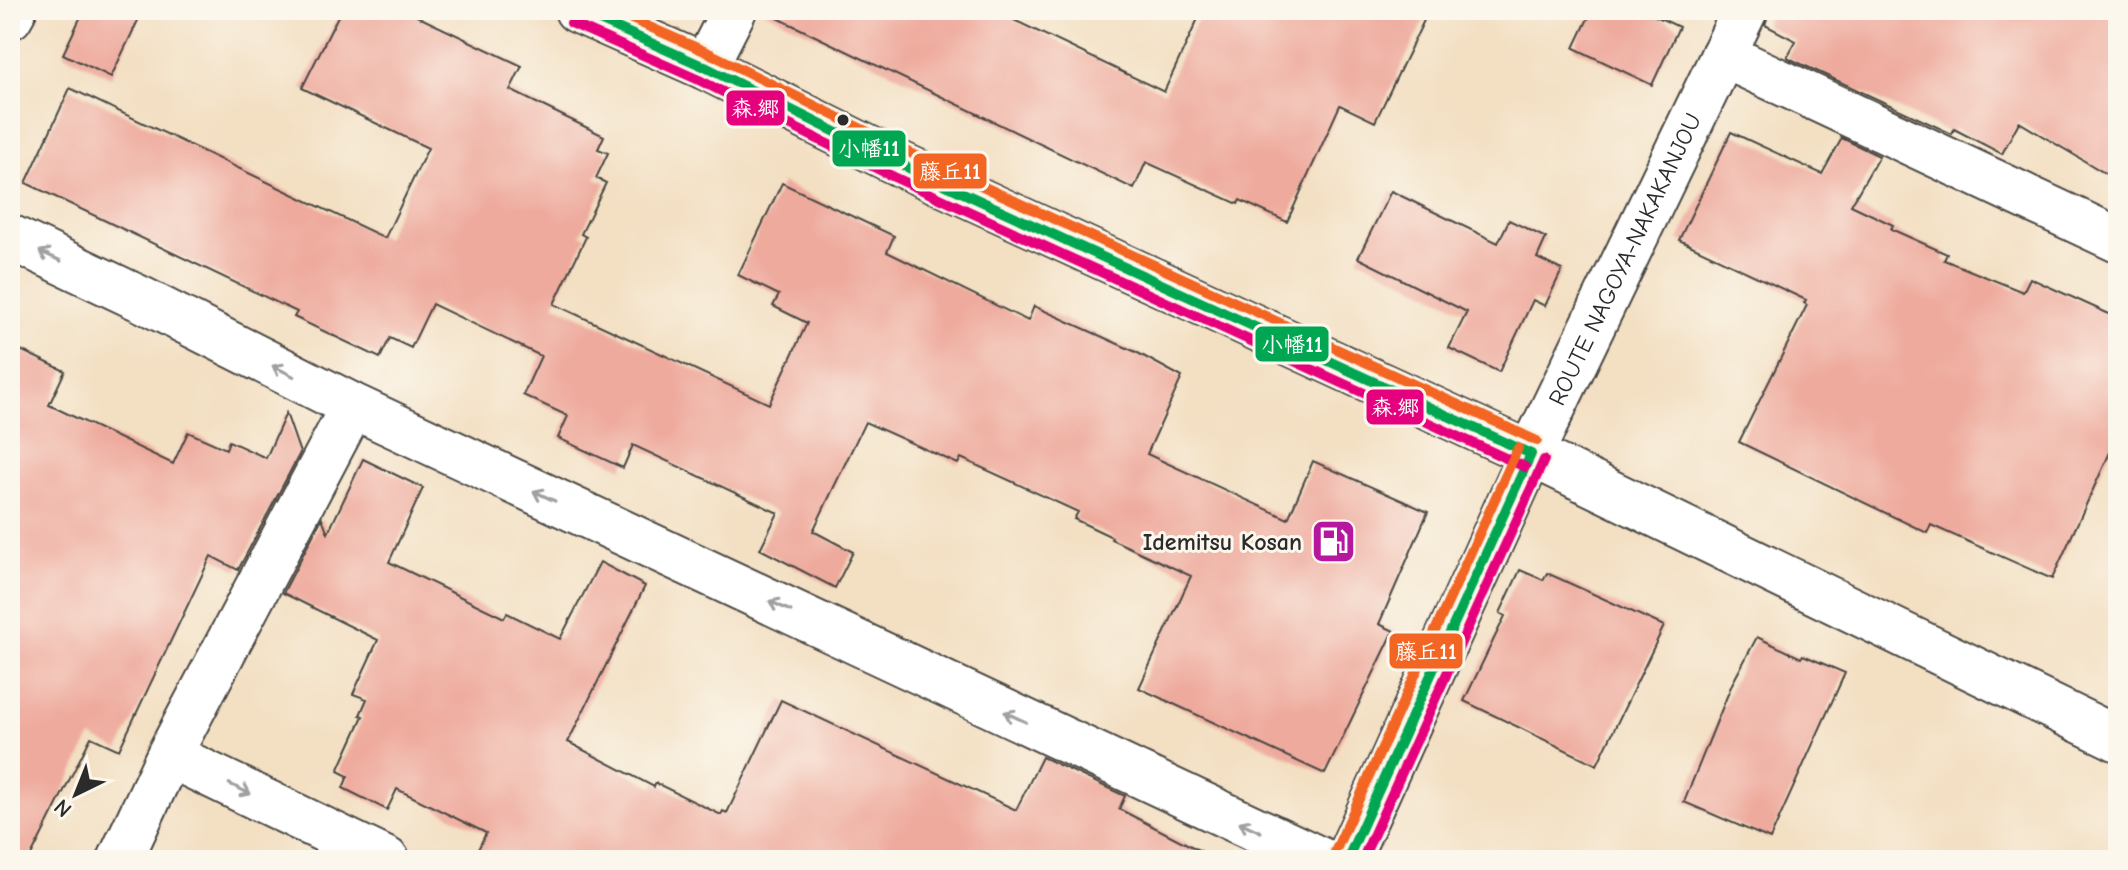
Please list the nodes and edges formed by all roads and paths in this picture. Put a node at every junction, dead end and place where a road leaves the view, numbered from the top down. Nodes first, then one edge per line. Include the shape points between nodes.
1 (14, 10) edge
2 (577, 10) edge
3 (734, 10) edge
4 (1745, 10) edge
5 (10, 17) edge
6 (1723, 55) junction
7 (705, 67) junction
8 (10, 237) edge
9 (2118, 240) edge
10 (353, 406) junction
11 (1531, 454) junction
12 (2118, 739) edge
13 (169, 755) junction
14 (120, 860) edge
15 (387, 860) edge
16 (1321, 860) edge
17 (1347, 860) edge

1 - 5 street
2 - 7 street
3 - 7 street
4 - 6 street, ROUTE NAGOYA-NAKAKANJOU
6 - 9 street
6 - 11 street, ROUTE NAGOYA-NAKAKANJOU
7 - 11 street via 900,164
10 -> 8 street
10 - 13 street
16 -> 10 street
11 - 12 street
11 - 17 street, ROUTE NAGOYA-NAKAKANJOU
13 - 14 street
13 -> 15 street

